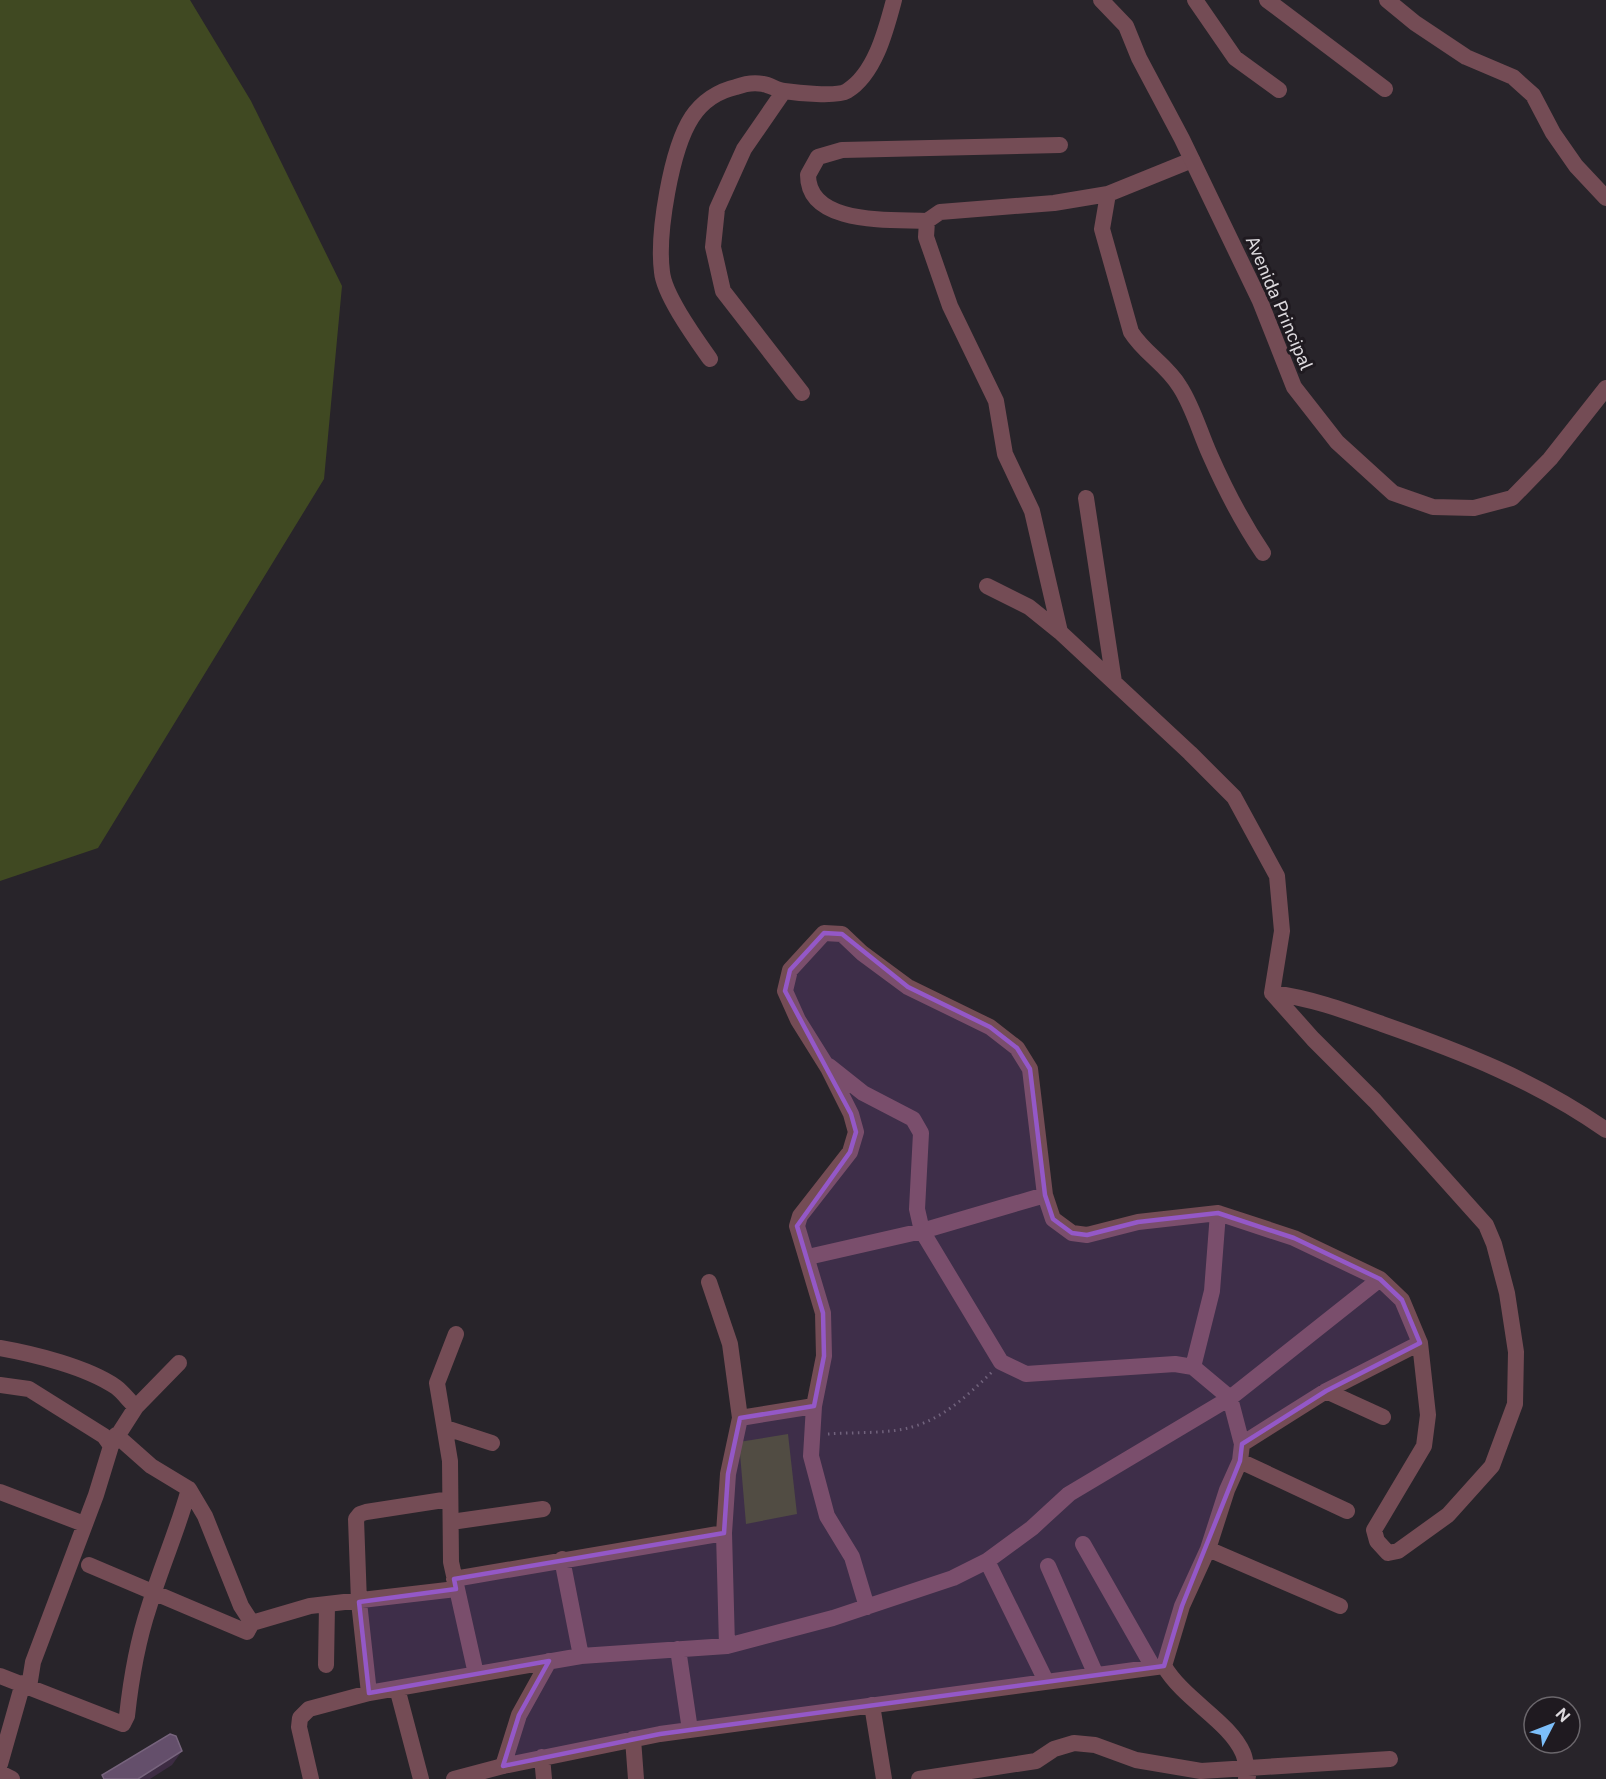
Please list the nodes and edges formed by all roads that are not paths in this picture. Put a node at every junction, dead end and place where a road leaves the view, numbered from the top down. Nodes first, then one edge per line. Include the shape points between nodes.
1 (894, 0) edge
2 (1195, 0) edge
3 (1267, 0) edge
4 (1387, 0) edge
5 (1106, 1) edge
6 (1385, 89) dead end
7 (1279, 90) dead end
8 (784, 91) junction
9 (1060, 145) dead end
10 (1192, 160) junction
11 (1108, 194) junction
12 (1606, 198) edge
13 (927, 221) junction
14 (710, 359) dead end
15 (1606, 388) edge
16 (802, 393) dead end
17 (1086, 498) dead end
18 (1263, 553) dead end
19 (987, 586) dead end
20 (1059, 632) junction
21 (1114, 682) junction
22 (1272, 993) junction
23 (824, 1061) junction
24 (1606, 1130) edge
25 (1045, 1195) junction
26 (1218, 1213) junction
27 (922, 1231) junction
28 (808, 1257) junction
29 (1380, 1279) junction
30 (709, 1282) dead end
31 (456, 1334) dead end
32 (1420, 1343) junction
33 (0, 1348) edge
34 (179, 1364) dead end
35 (1193, 1367) junction
36 (0, 1385) edge
37 (1326, 1391) junction
38 (1230, 1398) junction
39 (814, 1406) junction
40 (136, 1407) junction
41 (740, 1418) junction
42 (1383, 1418) dead end
43 (446, 1428) junction
44 (114, 1440) junction
45 (492, 1443) dead end
46 (1241, 1453) junction
47 (189, 1489) junction
48 (0, 1492) edge
49 (450, 1499) junction
50 (543, 1509) dead end
51 (1347, 1511) dead end
52 (451, 1522) junction
53 (84, 1524) junction
54 (724, 1533) junction
55 (1083, 1544) dead end
56 (1208, 1549) junction
57 (562, 1559) junction
58 (987, 1562) junction
59 (88, 1565) dead end
60 (1047, 1566) dead end
61 (455, 1584) junction
62 (154, 1591) junction
63 (359, 1602) junction
64 (327, 1605) junction
65 (1340, 1606) dead end
66 (867, 1607) junction
67 (252, 1623) junction
68 (727, 1646) junction
69 (678, 1649) junction
70 (581, 1656) junction
71 (549, 1661) junction
72 (326, 1665) dead end
73 (1159, 1666) junction
74 (476, 1674) junction
75 (1096, 1675) junction
76 (0, 1676) edge
77 (1046, 1682) junction
78 (26, 1685) junction
79 (397, 1688) junction
80 (369, 1693) junction
81 (872, 1705) junction
82 (690, 1730) junction
83 (633, 1739) junction
84 (542, 1757) junction
85 (1389, 1759) dead end
86 (0, 1764) edge
87 (503, 1766) junction
88 (0, 1773) edge
89 (1246, 1774) edge
90 (12, 1779) edge
91 (311, 1779) edge
92 (421, 1779) edge
93 (454, 1779) edge
94 (544, 1779) edge
95 (636, 1779) edge
96 (884, 1779) edge
97 (919, 1779) edge

1 - 8 street via 873,60 853,86 837,95
2 - 7 street via 1235,58
3 - 6 street
4 - 12 street via 1466,57 1513,77 1533,95 1576,166
5 - 10 street, Avenida Principal via 1126,26
8 - 14 street via 748,84 710,99 691,119 672,170 662,223 662,273 679,311
8 - 16 street via 744,149 717,209 713,247 723,291
9 - 13 street via 842,150 818,157 808,175 812,195 825,209 875,218
10 - 11 street
10 - 15 street, Avenida Principal via 1260,301 1294,387 1337,442 1393,493 1433,507 1474,508 1512,498 1550,459
11 - 13 street via 1054,203 940,212
11 - 18 street via 1102,229 1131,332 1181,387 1235,507
13 - 20 street via 926,237 950,306 996,401 1005,454 1032,511
17 - 21 street
19 - 20 street via 1029,607
20 - 21 street
21 - 22 street via 1234,797 1277,876 1282,931
22 - 24 street via 1315,1000 1514,1074
22 - 32 street via 1383,1108 1486,1225 1507,1293 1516,1352 1515,1404 1492,1466 1448,1515 1398,1551 1388,1553 1377,1541 1374,1530 1424,1446 1428,1415
23 - 25 street via 785,991 789,970 813,942 824,933 842,934 908,987 990,1026 1017,1048 1030,1069
23 - 27 street via 863,1093 913,1119 921,1133 917,1209
23 - 28 street via 851,1114 855,1132 850,1152 800,1216 797,1226
25 - 26 street via 1053,1219 1072,1233 1087,1235 1138,1222
25 - 27 street
26 - 29 street via 1294,1238
26 - 35 street via 1212,1292
27 - 28 street
27 - 35 street via 1001,1362 1026,1374 1143,1364
28 - 39 street via 824,1324 824,1356
29 - 32 street via 1402,1300
29 - 38 street
30 - 41 street via 730,1344
31 - 43 street via 437,1383
32 - 37 street
33 - 40 street via 41,1356 79,1370 116,1387
34 - 40 street
35 - 38 street
36 - 44 street via 29,1389
37 - 42 street
37 - 46 street
38 - 46 street
38 - 58 street via 1069,1494
39 - 41 street
39 - 66 street via 811,1456 827,1516 852,1557
40 - 44 street
41 - 54 street via 728,1474
43 - 45 street
43 - 49 street
44 - 47 street
44 - 53 street
46 - 51 street
46 - 56 street
47 - 62 street
47 - 67 street
48 - 53 street
49 - 52 street
49 - 63 street via 360,1514 356,1527
50 - 52 street
52 - 61 street via 450,1562
53 - 78 street
54 - 57 street
54 - 68 street
55 - 73 street
56 - 65 street
56 - 73 street
57 - 61 street
57 - 70 street
58 - 66 street via 953,1578
58 - 77 street
59 - 62 street
60 - 75 street
61 - 63 street
61 - 74 street
62 - 67 street via 243,1631 250,1630
62 - 78 street via 135,1657 123,1724
63 - 64 street
63 - 80 street
64 - 67 street via 285,1611
64 - 72 street
66 - 68 street
68 - 69 street
69 - 70 street
69 - 82 street
70 - 71 street
71 - 74 street
71 - 87 street via 519,1715
73 - 75 street
73 - 89 street via 1235,1740 1243,1754
74 - 79 street
75 - 77 street
76 - 78 street
77 - 81 street
78 - 86 street
79 - 80 street
79 - 92 street
80 - 91 street via 309,1709 300,1718
81 - 82 street
81 - 96 street
82 - 83 street
83 - 84 street
83 - 95 street
84 - 87 street
84 - 94 street
85 - 89 street
87 - 93 street
88 - 90 street
89 - 97 street via 1136,1760 1095,1745 1074,1743 1054,1749 1036,1761

